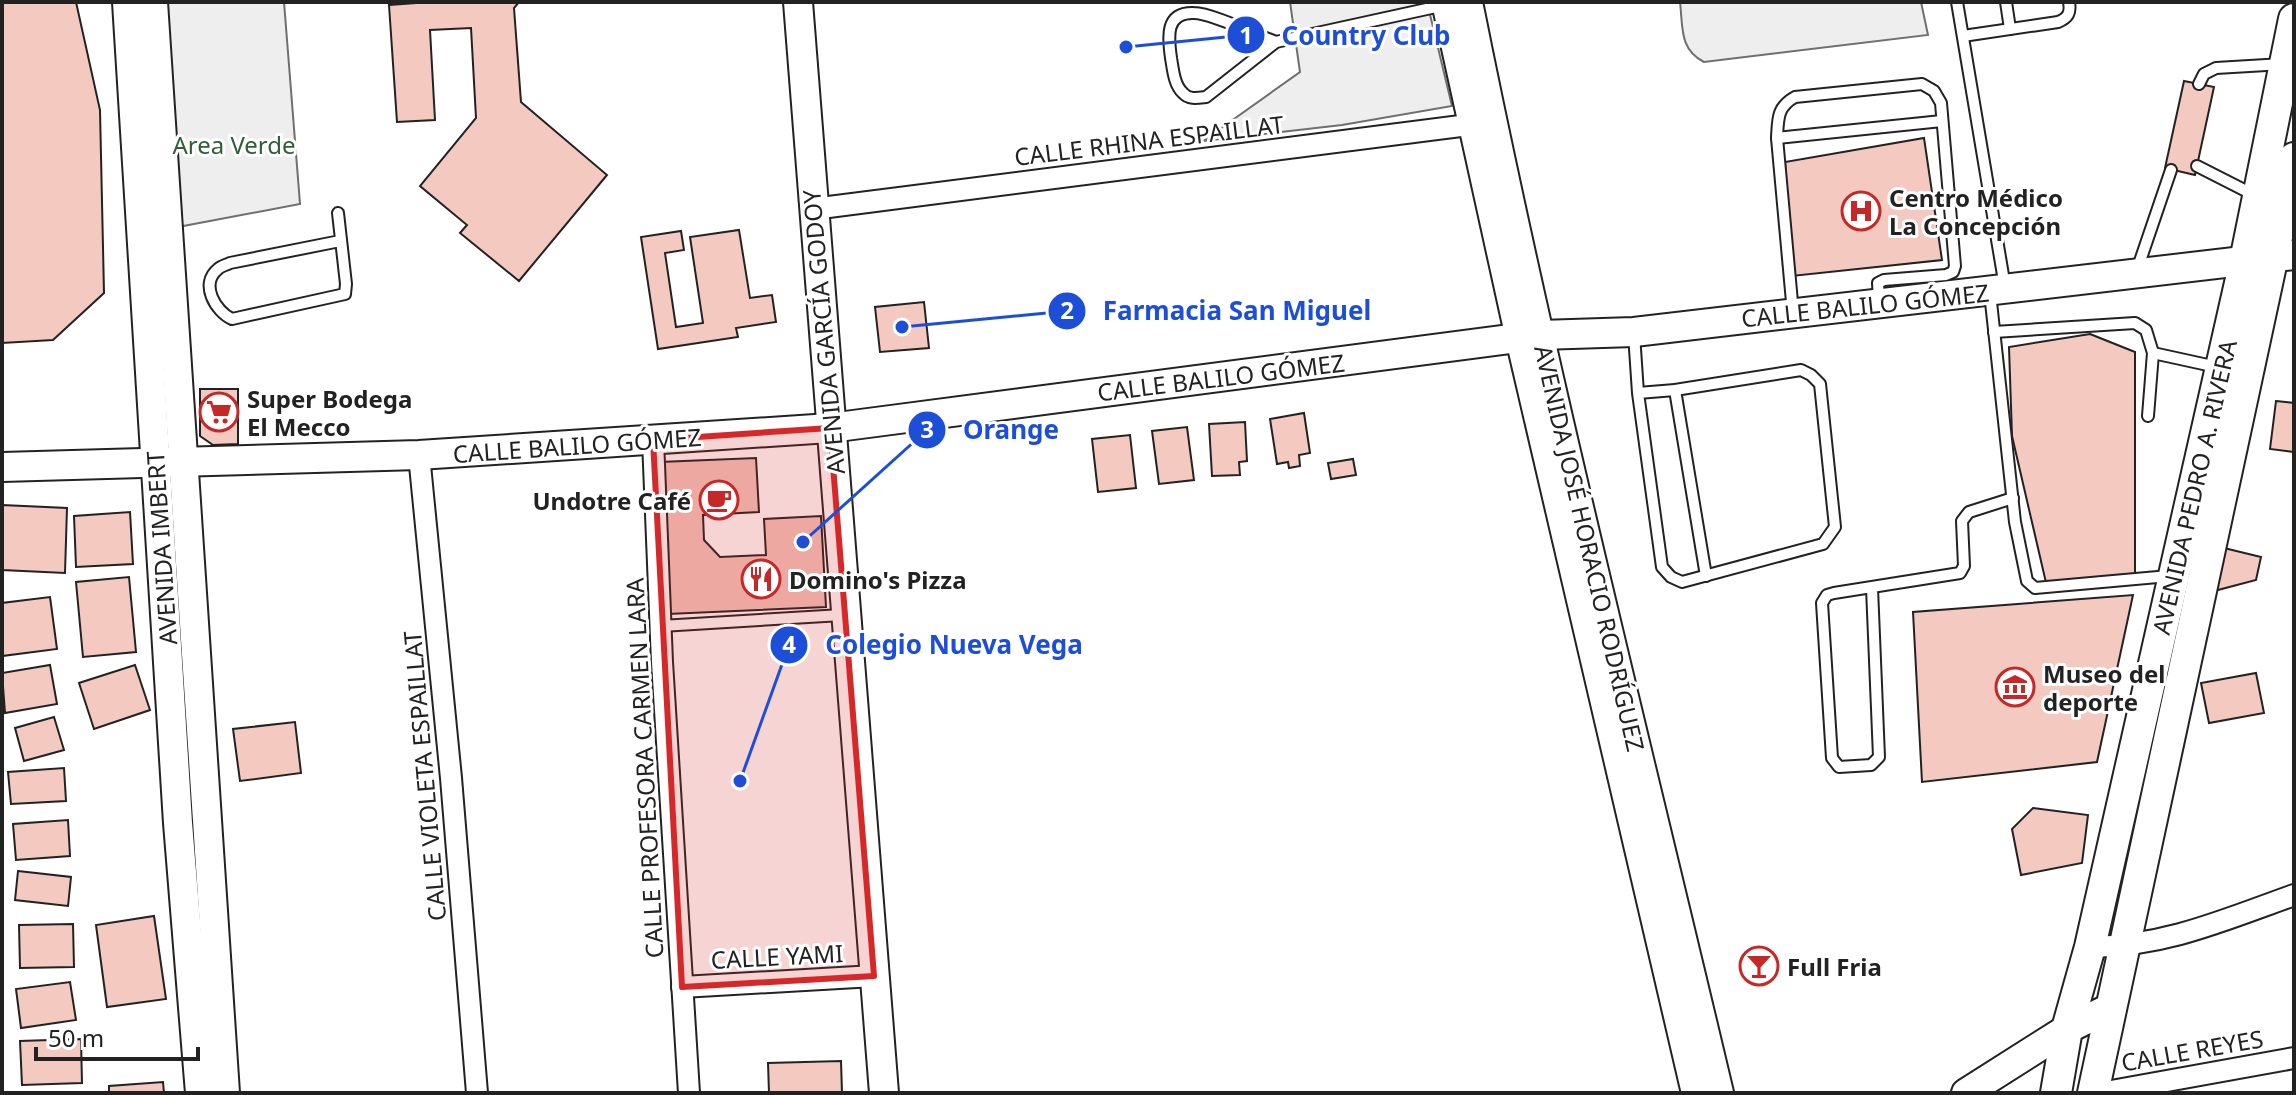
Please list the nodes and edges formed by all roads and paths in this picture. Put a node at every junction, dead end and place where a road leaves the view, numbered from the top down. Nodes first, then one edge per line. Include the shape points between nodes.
1 (798, 2) edge
2 (1957, 2) edge
3 (2006, 2) edge
4 (2069, 2) edge
5 (1453, 3) edge
6 (141, 11) edge
7 (2294, 19) edge
8 (2010, 29) junction
9 (1963, 36) junction
10 (1276, 42) junction
11 (2285, 64) junction
12 (2199, 84) dead end
13 (1942, 121) junction
14 (1482, 124) junction
15 (1777, 138) junction
16 (2294, 158) edge
17 (2197, 166) dead end
18 (2171, 170) dead end
19 (2258, 196) junction
20 (813, 209) junction
21 (338, 213) dead end
22 (340, 241) junction
23 (2271, 258) edge
24 (2135, 274) junction
25 (1997, 290) junction
26 (1879, 303) junction
27 (1793, 313) junction
28 (1634, 332) junction
29 (1994, 332) junction
30 (1530, 337) junction
31 (2153, 353) junction
32 (2221, 368) junction
33 (1675, 390) junction
34 (1638, 393) junction
35 (2148, 416) dead end
36 (830, 428) junction
37 (653, 440) junction
38 (419, 455) junction
39 (156, 462) junction
40 (185, 462) junction
41 (2, 467) edge
42 (2013, 498) junction
43 (2174, 575) junction
44 (1706, 576) junction
45 (1872, 588) junction
46 (847, 614) junction
47 (661, 626) junction
48 (192, 822) junction
49 (2294, 895) edge
50 (2090, 947) junction
51 (2124, 947) junction
52 (874, 976) junction
53 (682, 987) junction
54 (2110, 1008) junction
55 (2067, 1029) junction
56 (2294, 1058) edge
57 (200, 1093) edge
58 (225, 1093) edge
59 (477, 1093) edge
60 (689, 1093) edge
61 (884, 1093) edge
62 (1696, 1093) edge
63 (1719, 1093) edge
64 (1966, 1093) edge
65 (2056, 1093) edge
66 (2093, 1093) edge
67 (2100, 1093) edge

1 - 20 street, AVENIDA GARCÍA GODOY
2 - 9 lane
3 - 8 lane
4 - 8 lane via 2071,10 2058,22
5 - 10 lane
5 - 14 street, AVENIDA JOSÉ HORACIO RODRÍGUEZ
6 - 39 street, AVENIDA IMBERT
6 - 40 street, AVENIDA IMBERT
7 - 11 main road, AVENIDA PEDRO A. RIVERA
8 - 9 lane
9 - 25 lane
10 - 10 lane via 1196,12 1178,15 1169,25 1174,77 1182,93 1192,98 1206,97
11 - 12 lane via 2216,68
11 - 19 main road, AVENIDA PEDRO A. RIVERA
13 - 15 lane
13 - 15 lane via 1941,103 1922,84 1809,95 1784,103
13 - 26 lane via 1953,272 1884,280 1878,283
14 - 20 street, CALLE RHINA ESPAILLAT
14 - 30 street, AVENIDA JOSÉ HORACIO RODRÍGUEZ
15 - 27 lane
16 - 23 main road, AVENIDA PEDRO A. RIVERA
17 - 19 lane
18 - 24 lane
19 - 23 main road, AVENIDA PEDRO A. RIVERA
20 - 36 street, AVENIDA GARCÍA GODOY
21 - 22 lane
22 - 22 lane via 345,294 232,319 213,304 211,280 216,270 230,263
23 - 24 street, CALLE BALILO GÓMEZ
23 - 32 main road, AVENIDA PEDRO A. RIVERA
23 - 51 main road, AVENIDA PEDRO A. RIVERA
24 - 25 street, CALLE BALILO GÓMEZ
25 - 26 street, CALLE BALILO GÓMEZ
25 - 29 lane
26 - 27 street, CALLE BALILO GÓMEZ
27 - 28 street, CALLE BALILO GÓMEZ
28 - 30 street, CALLE BALILO GÓMEZ
28 - 34 lane
29 - 31 lane via 2135,323 2146,330
29 - 42 lane
30 - 36 street, CALLE BALILO GÓMEZ
30 - 62 street, AVENIDA JOSÉ HORACIO RODRÍGUEZ
30 - 63 street, AVENIDA JOSÉ HORACIO RODRÍGUEZ
31 - 32 lane
31 - 35 lane
32 - 43 main road, AVENIDA PEDRO A. RIVERA
33 - 34 lane
33 - 44 lane
33 - 44 lane via 1801,370 1820,384 1835,527 1831,536 1823,544
34 - 44 lane via 1662,567 1682,582
36 - 37 street, CALLE BALILO GÓMEZ
36 - 46 street, AVENIDA GARCÍA GODOY
37 - 38 street, CALLE BALILO GÓMEZ
37 - 47 street, CALLE PROFESORA CARMEN LARA
38 - 40 street, CALLE BALILO GÓMEZ
38 - 59 street, CALLE VIOLETA ESPAILLAT
39 - 40 street, CALLE BALILO GÓMEZ
39 - 41 street, CALLE BALILO GÓMEZ
39 - 48 street, AVENIDA IMBERT
40 - 48 street, AVENIDA IMBERT
42 - 43 lane via 2027,581 2035,588
42 - 45 lane via 1965,516 1964,571
43 - 50 main road, AVENIDA PEDRO A. RIVERA
45 - 45 lane via 1827,595 1822,603 1832,758 1839,767 1871,765 1879,757
46 - 47 lane
46 - 52 street, AVENIDA GARCÍA GODOY
47 - 53 street, CALLE PROFESORA CARMEN LARA
48 - 57 street, AVENIDA IMBERT
48 - 58 street, AVENIDA IMBERT
49 - 51 street via 2169,939
50 - 51 street
50 - 55 main road, AVENIDA PEDRO A. RIVERA
51 - 54 main road, AVENIDA PEDRO A. RIVERA
52 - 53 street, CALLE YAMI
52 - 61 street, AVENIDA GARCÍA GODOY
53 - 60 street, CALLE PROFESORA CARMEN LARA
54 - 55 street
54 - 66 main road, AVENIDA PEDRO A. RIVERA
55 - 64 street
55 - 65 main road, AVENIDA PEDRO A. RIVERA
56 - 67 street, CALLE REYES

